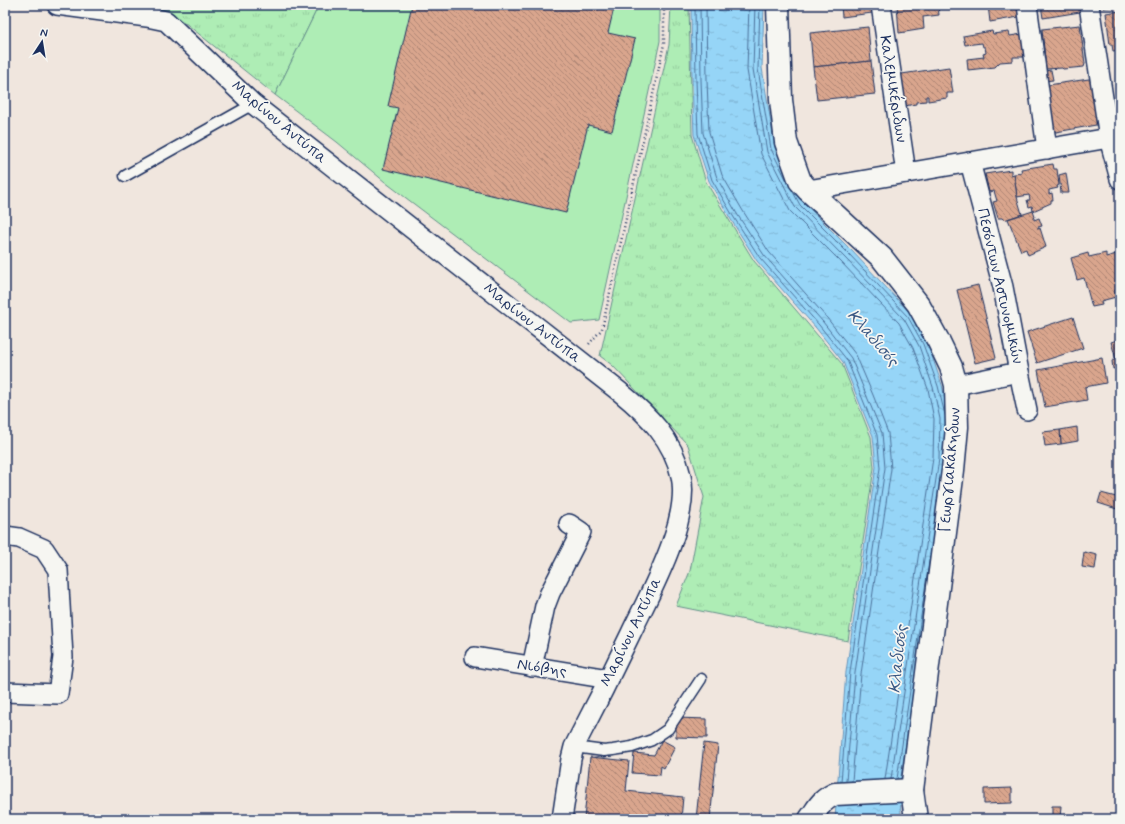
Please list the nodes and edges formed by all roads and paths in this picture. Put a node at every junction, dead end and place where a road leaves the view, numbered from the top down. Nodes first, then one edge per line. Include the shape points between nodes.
1 (57, 5) edge
2 (664, 5) edge
3 (778, 5) edge
4 (881, 5) edge
5 (1028, 5) edge
6 (1090, 5) edge
7 (252, 104) junction
8 (1109, 138) junction
9 (1048, 149) junction
10 (970, 162) junction
11 (906, 173) junction
12 (125, 176) dead end
13 (1120, 179) edge
14 (808, 190) junction
15 (576, 358) junction
16 (1019, 372) junction
17 (956, 385) junction
18 (1026, 410) dead end
19 (569, 524) dead end
20 (5, 536) edge
21 (475, 657) dead end
22 (532, 667) junction
23 (609, 679) junction
24 (701, 679) dead end
25 (5, 692) edge
26 (574, 747) junction
27 (907, 790) junction
28 (811, 818) edge
29 (562, 819) edge
30 (916, 819) edge

1 - 7 street, Μαρίνου Αντύπα via 166,21
2 - 15 path via 664,44 602,329
3 - 14 street, Γεωργιακάκηδων via 781,100 786,142 800,181
4 - 11 street, Καλεμικέριδων
5 - 9 street
6 - 8 street
7 - 12 lane
7 - 15 street, Μαρίνου Αντύπα
8 - 9 street
8 - 13 street
9 - 10 street
10 - 11 street
10 - 16 street, Πεσόντων Αστυνομικών via 1003,287
11 - 14 street
14 - 17 street, Γεωργιακάκηδων via 882,258 918,304 948,361
15 - 23 street, Μαρίνου Αντύπα via 632,402 656,425 672,449 682,478 683,500 672,541 657,579
16 - 17 street, Πεσόντων Αστυνομικών
16 - 18 street
17 - 27 street, Γεωργιακάκηδων via 957,427 953,470
19 - 22 street via 581,532 550,593 541,617
20 - 25 street via 19,538 44,549 58,570 63,657 58,694
21 - 22 street, Νιόβης
22 - 23 street, Νιόβης
23 - 26 street, Μαρίνου Αντύπα
24 - 26 lane via 668,728 652,740 632,747 604,751
26 - 29 street, Μαρίνου Αντύπα
27 - 28 street via 835,794 825,799
27 - 30 street, Γεωργιακάκηδων

